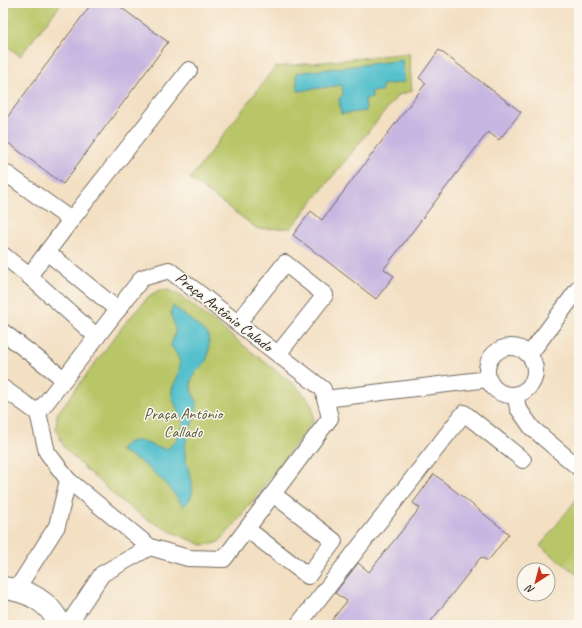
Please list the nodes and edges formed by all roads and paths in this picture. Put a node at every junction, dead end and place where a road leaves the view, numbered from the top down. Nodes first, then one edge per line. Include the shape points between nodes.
1 (189, 70) dead end
2 (3, 171) edge
3 (71, 220) junction
4 (47, 252) junction
5 (3, 255) edge
6 (29, 276) junction
7 (579, 288) edge
8 (118, 310) junction
9 (238, 323) junction
10 (3, 332) edge
11 (97, 337) junction
12 (278, 354) junction
13 (529, 354) junction
14 (64, 379) junction
15 (488, 379) junction
16 (3, 388) edge
17 (514, 395) junction
18 (325, 398) junction
19 (38, 413) junction
20 (523, 460) dead end
21 (579, 468) edge
22 (68, 480) junction
23 (274, 494) junction
24 (247, 529) junction
25 (334, 541) junction
26 (361, 544) junction
27 (150, 547) junction
28 (308, 576) junction
29 (10, 589) edge
30 (319, 598) junction
31 (60, 625) edge
32 (68, 625) edge
33 (298, 625) edge

1 - 3 lane
2 - 3 lane
3 - 4 lane
4 - 6 lane
4 - 8 lane
5 - 6 lane
6 - 11 lane
7 - 13 lane
8 - 9 lane, Praça Antônio Calado via 142,278 170,270
8 - 11 lane, Praça Antônio Calado
9 - 12 lane, Praça Antônio Calado
9 - 12 lane via 285,263 325,295
10 - 14 lane
11 - 14 lane, Praça Antônio Calado
12 - 18 lane, Praça Antônio Calado via 322,389
13 - 15 lane via 515,347 499,350 489,362
13 - 17 lane via 535,368 533,383 522,393
14 - 19 lane, Praça Antônio Calado
15 - 17 lane via 499,392
15 - 18 lane
16 - 19 lane
17 - 21 lane via 518,408 532,428
18 - 23 lane, Praça Antônio Calado via 330,418
19 - 22 lane, Praça Antônio Calado via 46,452
20 - 26 lane via 464,414
22 - 27 lane, Praça Antônio Calado
22 - 29 lane via 57,526
23 - 24 lane, Praça Antônio Calado
23 - 25 lane
24 - 27 lane, Praça Antônio Calado via 224,559 188,558
24 - 28 lane
25 - 26 lane
25 - 28 lane
26 - 30 lane
27 - 32 lane via 102,574
28 - 30 lane
29 - 31 street via 40,600 50,609
30 - 33 lane

